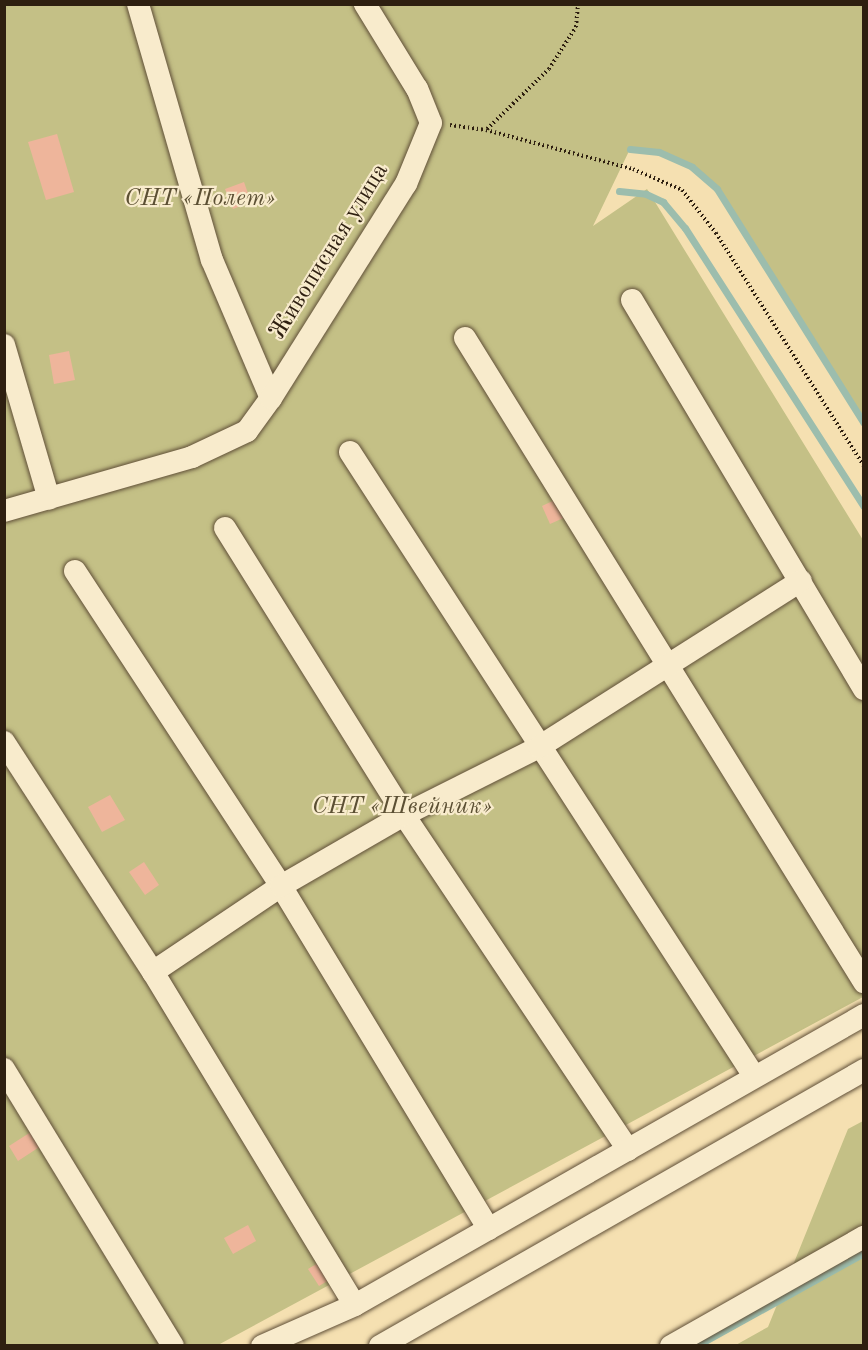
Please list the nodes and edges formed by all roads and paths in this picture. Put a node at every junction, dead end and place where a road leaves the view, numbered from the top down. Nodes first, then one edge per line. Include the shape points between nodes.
1 (138, 4) edge
2 (365, 4) edge
3 (578, 4) edge
4 (744, 4) edge
5 (757, 4) edge
6 (431, 123) junction
7 (486, 130) junction
8 (632, 300) dead end
9 (465, 338) dead end
10 (4, 345) edge
11 (271, 398) junction
12 (350, 452) dead end
13 (864, 466) edge
14 (49, 499) junction
15 (4, 511) edge
16 (225, 528) dead end
17 (75, 571) dead end
18 (801, 580) junction
19 (670, 666) junction
20 (864, 689) edge
21 (4, 742) edge
22 (539, 747) junction
23 (404, 815) junction
24 (281, 886) junction
25 (153, 972) junction
26 (864, 982) edge
27 (864, 1015) edge
28 (4, 1069) edge
29 (864, 1070) edge
30 (754, 1076) junction
31 (628, 1150) junction
32 (489, 1229) junction
33 (864, 1237) edge
34 (355, 1305) junction
35 (173, 1346) edge
36 (262, 1346) edge
37 (380, 1346) edge
38 (671, 1346) edge

1 - 11 street via 212,260
2 - 6 street via 417,89
3 - 7 path via 576,27 549,69
4 - 5 path
6 - 7 path
6 - 11 street, Живописная улица via 406,184
7 - 13 path via 633,169 682,190 716,233
8 - 18 street
9 - 19 street
10 - 14 street
11 - 14 street, Живописная улица via 247,431 192,457
12 - 22 street
14 - 15 street, Живописная улица
16 - 23 street
17 - 24 street
18 - 19 street
18 - 20 street
19 - 22 street
19 - 26 street
21 - 25 street
22 - 23 street
22 - 30 street
23 - 24 street
23 - 31 street
24 - 25 street
24 - 32 street
25 - 34 street
27 - 30 street
28 - 35 street
29 - 37 street
30 - 31 street
31 - 32 street
32 - 34 street
33 - 38 street
34 - 36 street

